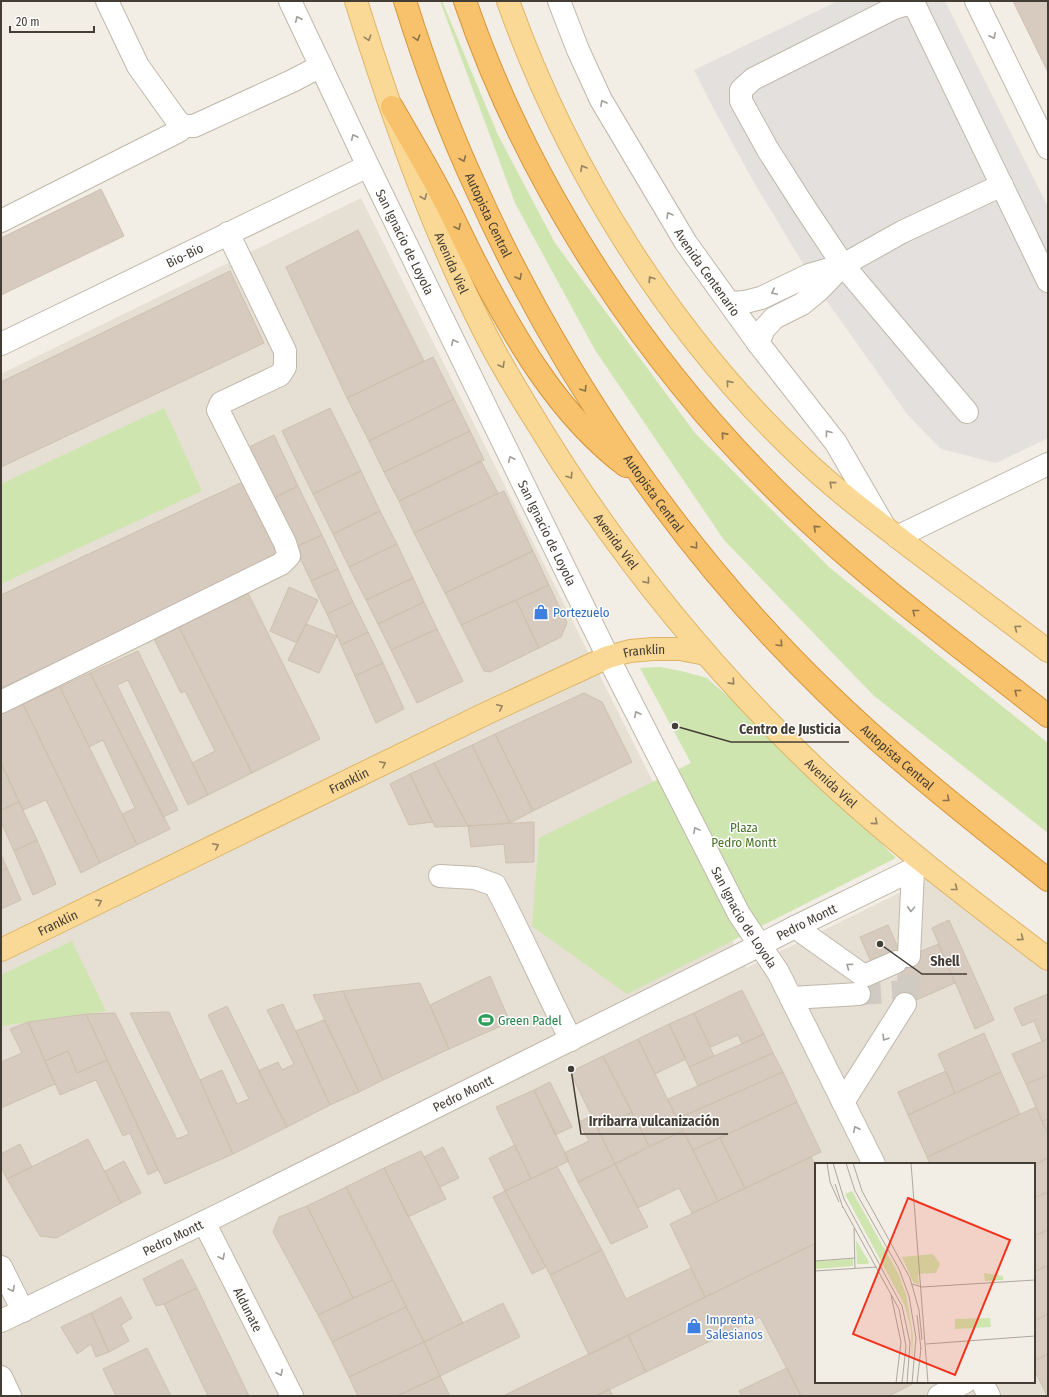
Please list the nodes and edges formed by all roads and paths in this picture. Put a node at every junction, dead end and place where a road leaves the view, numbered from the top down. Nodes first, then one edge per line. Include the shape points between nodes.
1 (107, 1) edge
2 (290, 1) edge
3 (356, 1) edge
4 (405, 1) edge
5 (466, 1) edge
6 (508, 1) edge
7 (559, 1) edge
8 (976, 1) edge
9 (321, 66) junction
10 (392, 107) junction
11 (185, 126) junction
12 (1048, 148) edge
13 (368, 166) junction
14 (1002, 185) junction
15 (1, 221) edge
16 (228, 233) junction
17 (843, 265) junction
18 (1048, 281) edge
19 (730, 303) junction
20 (758, 343) junction
21 (1, 344) edge
22 (967, 412) dead end
23 (1048, 464) edge
24 (646, 482) junction
25 (890, 532) junction
26 (1048, 651) edge
27 (706, 654) junction
28 (608, 657) junction
29 (1, 702) edge
30 (1048, 716) edge
31 (918, 867) junction
32 (440, 876) dead end
33 (1048, 880) edge
34 (795, 927) junction
35 (760, 946) junction
36 (1, 950) edge
37 (1048, 959) edge
38 (859, 994) tunnel mouth
39 (791, 998) junction
40 (905, 1004) tunnel mouth
41 (571, 1040) junction
42 (843, 1102) junction
43 (874, 1163) edge
44 (204, 1222) junction
45 (1, 1267) edge
46 (23, 1311) junction
47 (1, 1321) edge
48 (1, 1377) edge
49 (963, 1383) edge
50 (982, 1383) edge
51 (10, 1396) edge
52 (292, 1396) edge
53 (939, 1396) edge
54 (989, 1396) edge

1 - 11 street via 138,66 178,122
9 -> 2 street, San Ignacio de Loyola
3 -> 10 main road, Avenida Viel
4 -> 24 highway, Autopista Central via 447,121 475,188 512,264 553,339
30 -> 5 highway via 859,566 807,520 754,468 675,378 600,275 567,221 513,117
25 -> 6 main road via 832,485 767,424 733,387 666,300 632,251 569,142 540,83
19 -> 7 street, Avenida Centenario via 686,243 601,100
8 -> 12 street
9 - 11 street via 194,126
13 -> 9 street, San Ignacio de Loyola
10 -> 24 highway via 440,191 473,260 528,356 572,415 595,439
10 -> 27 main road, Avenida Viel via 421,190 455,272 516,390 589,504
11 - 15 street
13 - 16 street, Bio-Bio
28 -> 13 street, San Ignacio de Loyola
14 - 17 street via 902,232
14 - 17 street via 916,8 907,4 894,8 753,80 742,90 741,101 768,150
14 - 18 street
16 - 21 street, Bio-Bio
16 - 29 street via 285,351 285,367 280,375 221,403 218,410 285,543 289,556 281,564
17 -> 19 street via 809,275 761,298
17 - 20 street via 802,304 774,318 764,329
17 - 22 street
19 - 20 street, Avenida Centenario
25 -> 20 street, Avenida Centenario via 836,443
23 - 25 street
24 -> 33 highway, Autopista Central via 732,591 826,692 917,774
26 -> 25 main road
27 - 28 main road, Franklin via 680,649 653,648
27 -> 31 main road, Avenida Viel via 817,770
35 -> 28 street, San Ignacio de Loyola via 739,914
36 -> 28 main road, Franklin
31 - 34 street, Pedro Montt
31 -> 34 street via 902,959 864,976
31 -> 37 main road, Avenida Viel
32 - 41 street via 475,878 495,885
34 - 35 street, Pedro Montt
35 - 39 street, San Ignacio de Loyola via 778,972
35 - 41 street, Pedro Montt
38 - 39 street
39 - 42 street, San Ignacio de Loyola
40 -> 42 street
41 - 44 street, Pedro Montt
43 -> 42 street, San Ignacio de Loyola
44 - 46 street, Pedro Montt
44 -> 52 street, Aldunate
45 -> 46 street
46 - 47 street, Pedro Montt
48 - 51 street
49 - 53 street
50 - 54 street

